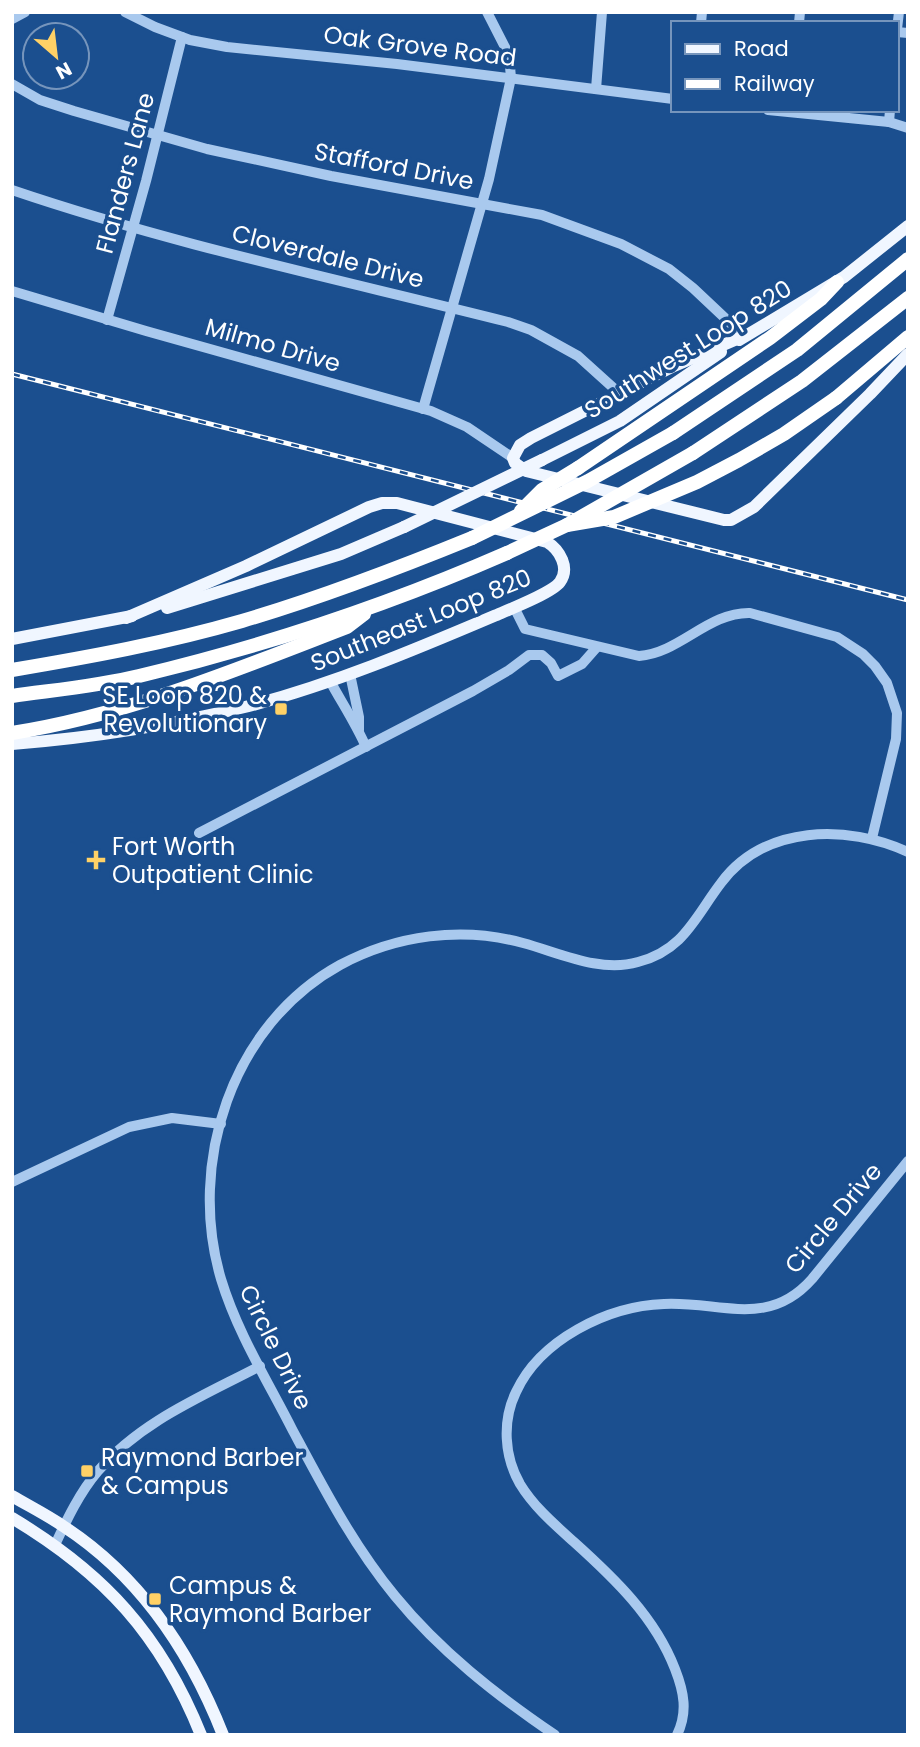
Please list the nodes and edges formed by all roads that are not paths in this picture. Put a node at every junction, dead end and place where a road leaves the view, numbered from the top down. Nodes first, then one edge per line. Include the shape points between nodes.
1 (24, 12) edge
2 (125, 12) edge
3 (487, 12) edge
4 (602, 12) edge
5 (12, 19) edge
6 (182, 37) junction
7 (511, 78) junction
8 (12, 84) edge
9 (596, 89) junction
10 (671, 99) edge
11 (799, 112) edge
12 (890, 112) edge
13 (889, 122) junction
14 (908, 128) edge
15 (158, 135) junction
16 (12, 190) edge
17 (481, 204) junction
18 (908, 226) edge
19 (134, 228) junction
20 (908, 259) edge
21 (836, 282) junction
22 (12, 291) edge
23 (908, 298) edge
24 (452, 308) junction
25 (107, 320) junction
26 (744, 337) junction
27 (908, 337) edge
28 (908, 354) edge
29 (619, 393) junction
30 (423, 409) junction
31 (513, 458) junction
32 (513, 519) junction
33 (567, 525) junction
34 (404, 527) joint
35 (514, 607) junction
36 (371, 608) junction
37 (126, 618) junction
38 (12, 639) edge
39 (597, 647) junction
40 (12, 670) edge
41 (350, 674) junction
42 (330, 681) junction
43 (12, 696) edge
44 (359, 730) junction
45 (12, 733) edge
46 (12, 744) edge
47 (366, 747) junction
48 (199, 833) dead end
49 (872, 838) junction
50 (908, 852) edge
51 (220, 1124) junction
52 (908, 1161) edge
53 (12, 1182) edge
54 (260, 1366) junction
55 (12, 1496) edge
56 (12, 1518) edge
57 (64, 1526) junction
58 (55, 1545) junction
59 (201, 1735) edge
60 (223, 1735) edge
61 (555, 1735) edge
62 (677, 1735) edge

1 - 5 street
2 - 6 street, Oak Grove Road
3 - 7 street via 509,55
4 - 9 street
6 - 7 street, Oak Grove Road via 227,47
6 - 15 street, Flanders Lane
7 - 9 street, Oak Grove Road
7 - 17 street
8 - 15 street, Stafford Drive via 40,100
9 - 10 street, Oak Grove Road
11 - 13 street
12 - 13 street
13 - 14 street
15 - 17 street, Stafford Drive via 319,173
15 - 19 street, Flanders Lane
16 - 19 street, Cloverdale Drive
17 - 24 street
17 - 26 street, Stafford Drive via 542,215 646,256 669,268
18 - 21 main road, Southwest Loop 820
19 - 24 street, Cloverdale Drive
19 - 25 street, Flanders Lane
20 - 32 highway, bridge via 797,350 673,433
21 - 26 main road, Southwest Loop 820
21 - 32 highway, bridge via 770,338 542,490
22 - 25 street, Milmo Drive
23 - 33 highway, bridge via 802,381 693,453
24 - 29 street, Cloverdale Drive via 531,330 578,356
24 - 30 street
25 - 30 street, Milmo Drive
26 - 29 main road
26 - 34 main road, Southwest Loop 820, bridge via 620,421
27 - 33 highway, bridge via 836,398 784,434 697,482 614,517
28 - 31 main road via 754,507 731,520 526,471
29 - 31 main road via 531,438
30 - 31 street, Milmo Drive via 461,424
32 - 40 highway, bridge via 340,590 239,622 115,652
33 - 36 highway, bridge
34 - 37 main road, Southeast Loop 820 via 341,554
35 - 37 main road, Southeast Loop 820 via 561,581 564,564 555,547 397,503 382,503
35 - 39 street via 525,629
35 - 41 main road, Southeast Loop 820
36 - 43 highway via 136,677
36 - 45 highway via 347,627 192,685 109,712
37 - 38 main road, Southeast Loop 820
39 - 47 street via 582,664 558,676 542,655 530,655 473,691
39 - 49 street via 649,656 738,613 837,637 851,645 887,683 897,713 896,739
41 - 42 main road, Southeast Loop 820
41 - 44 street
42 - 44 street
42 - 46 main road, Southeast Loop 820 via 249,706 164,724 101,736
44 - 47 street
47 - 48 street
49 - 50 street, Circle Drive
49 - 51 street, Circle Drive via 803,835 763,849 723,880 679,941 636,963 592,963 518,942 466,934 401,942 359,956 303,990 274,1020 246,1059
51 - 53 street via 172,1118 129,1127
51 - 54 street, Circle Drive via 209,1184 210,1227 229,1305
52 - 62 street, Circle Drive via 813,1279 794,1296 750,1311 663,1304 612,1315 546,1350 513,1398 507,1444 519,1481 544,1514 622,1587 657,1632 684,1697
54 - 57 street via 132,1437 97,1472
54 - 61 street, Circle Drive via 334,1509 396,1598 466,1669
55 - 57 main road
56 - 58 main road
57 - 58 street
57 - 60 main road via 107,1559 151,1605 190,1663
58 - 59 main road via 108,1588 145,1632 174,1678

